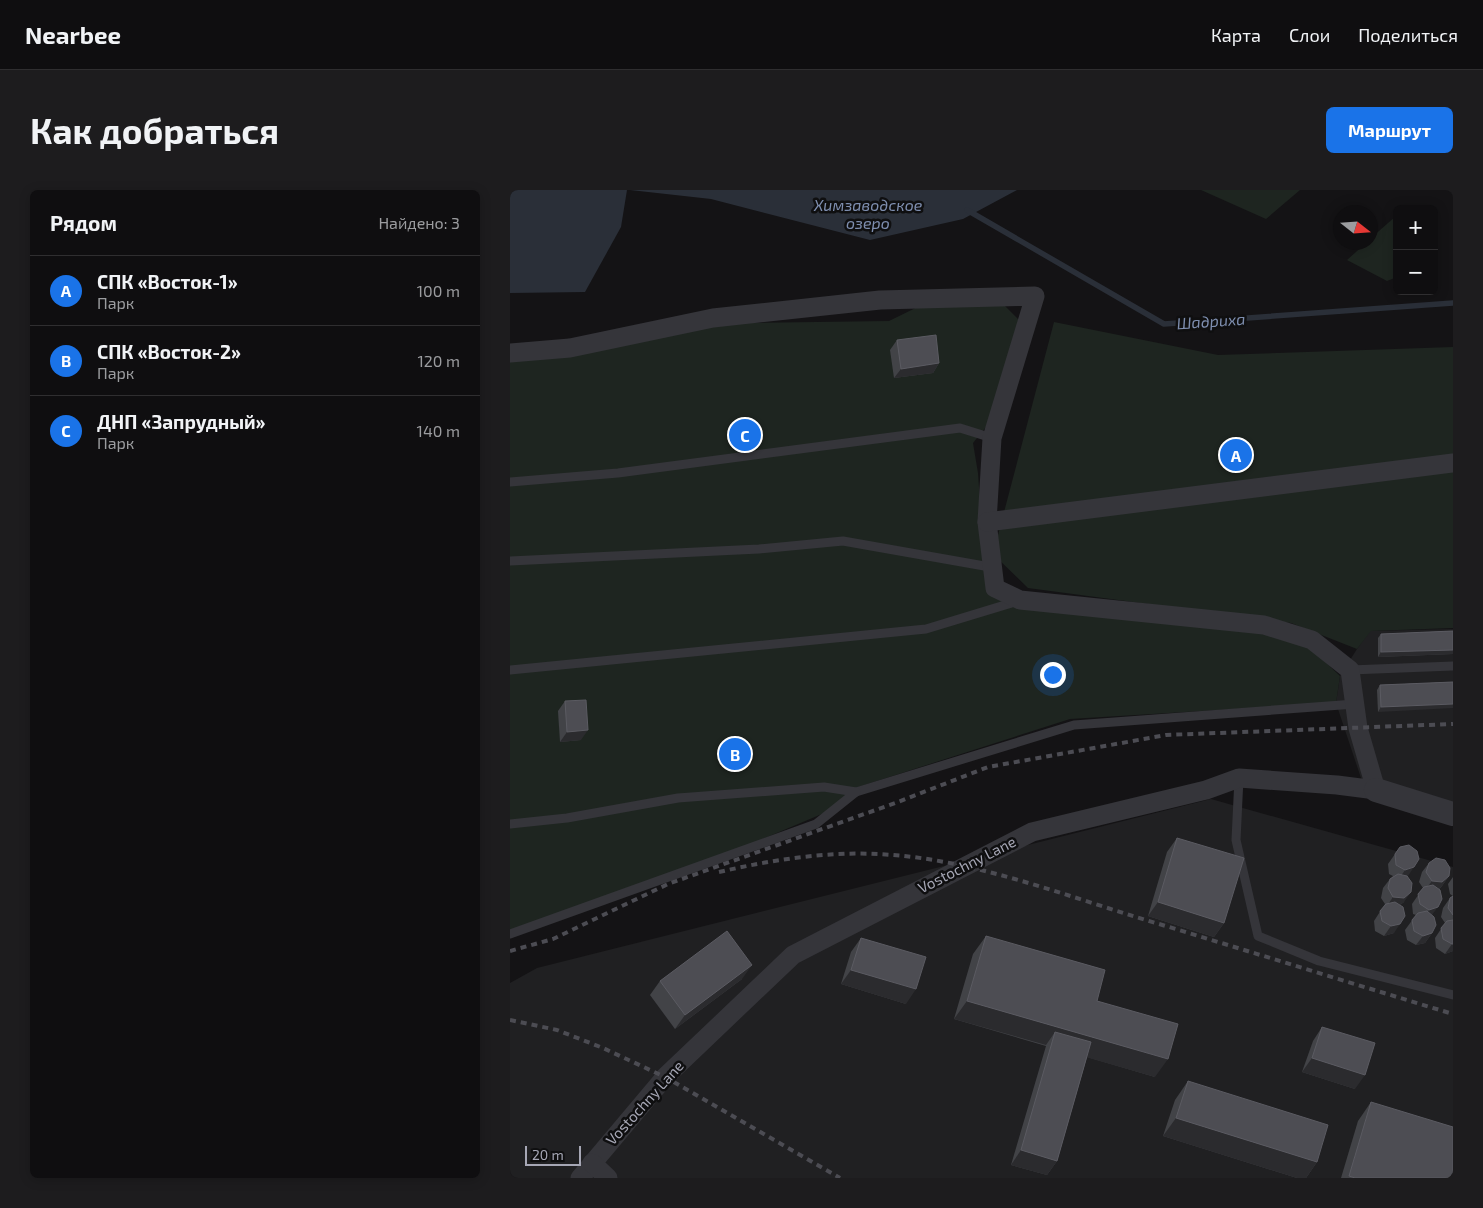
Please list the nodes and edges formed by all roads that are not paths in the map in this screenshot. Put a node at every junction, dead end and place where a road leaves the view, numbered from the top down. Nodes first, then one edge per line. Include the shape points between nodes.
1 (510, 353) edge
2 (992, 438) junction
3 (1453, 462) edge
4 (510, 482) edge
5 (987, 522) junction
6 (510, 561) edge
7 (990, 567) junction
8 (1020, 600) junction
9 (1453, 666) edge
10 (510, 670) edge
11 (1350, 670) junction
12 (1355, 704) junction
13 (1240, 778) junction
14 (1376, 790) junction
15 (856, 792) junction
16 (1453, 814) edge
17 (510, 824) edge
18 (510, 934) edge
19 (1453, 995) edge
20 (592, 1163) junction
21 (580, 1178) edge
22 (608, 1178) edge

1 - 2 street via 570,348 713,318 880,300 1035,296
2 - 4 lane via 960,428 628,471
2 - 5 street
3 - 5 street
5 - 7 street
6 - 7 lane via 759,549 843,541
7 - 8 street via 994,588
8 - 10 lane via 926,629
8 - 11 street via 1264,625 1312,640
9 - 11 lane
11 - 12 street
12 - 14 street via 1358,728
12 - 15 lane via 1074,725
13 - 14 street, Vostochny Lane
13 - 19 lane via 1236,840 1258,936 1319,961
13 - 20 street, Vostochny Lane via 1206,790 1032,832 793,955 665,1077
14 - 16 street, Vostochny Lane
15 - 17 lane via 824,787 678,798 566,818
15 - 18 lane via 816,824
20 - 21 street, Vostochny Lane
20 - 22 street

